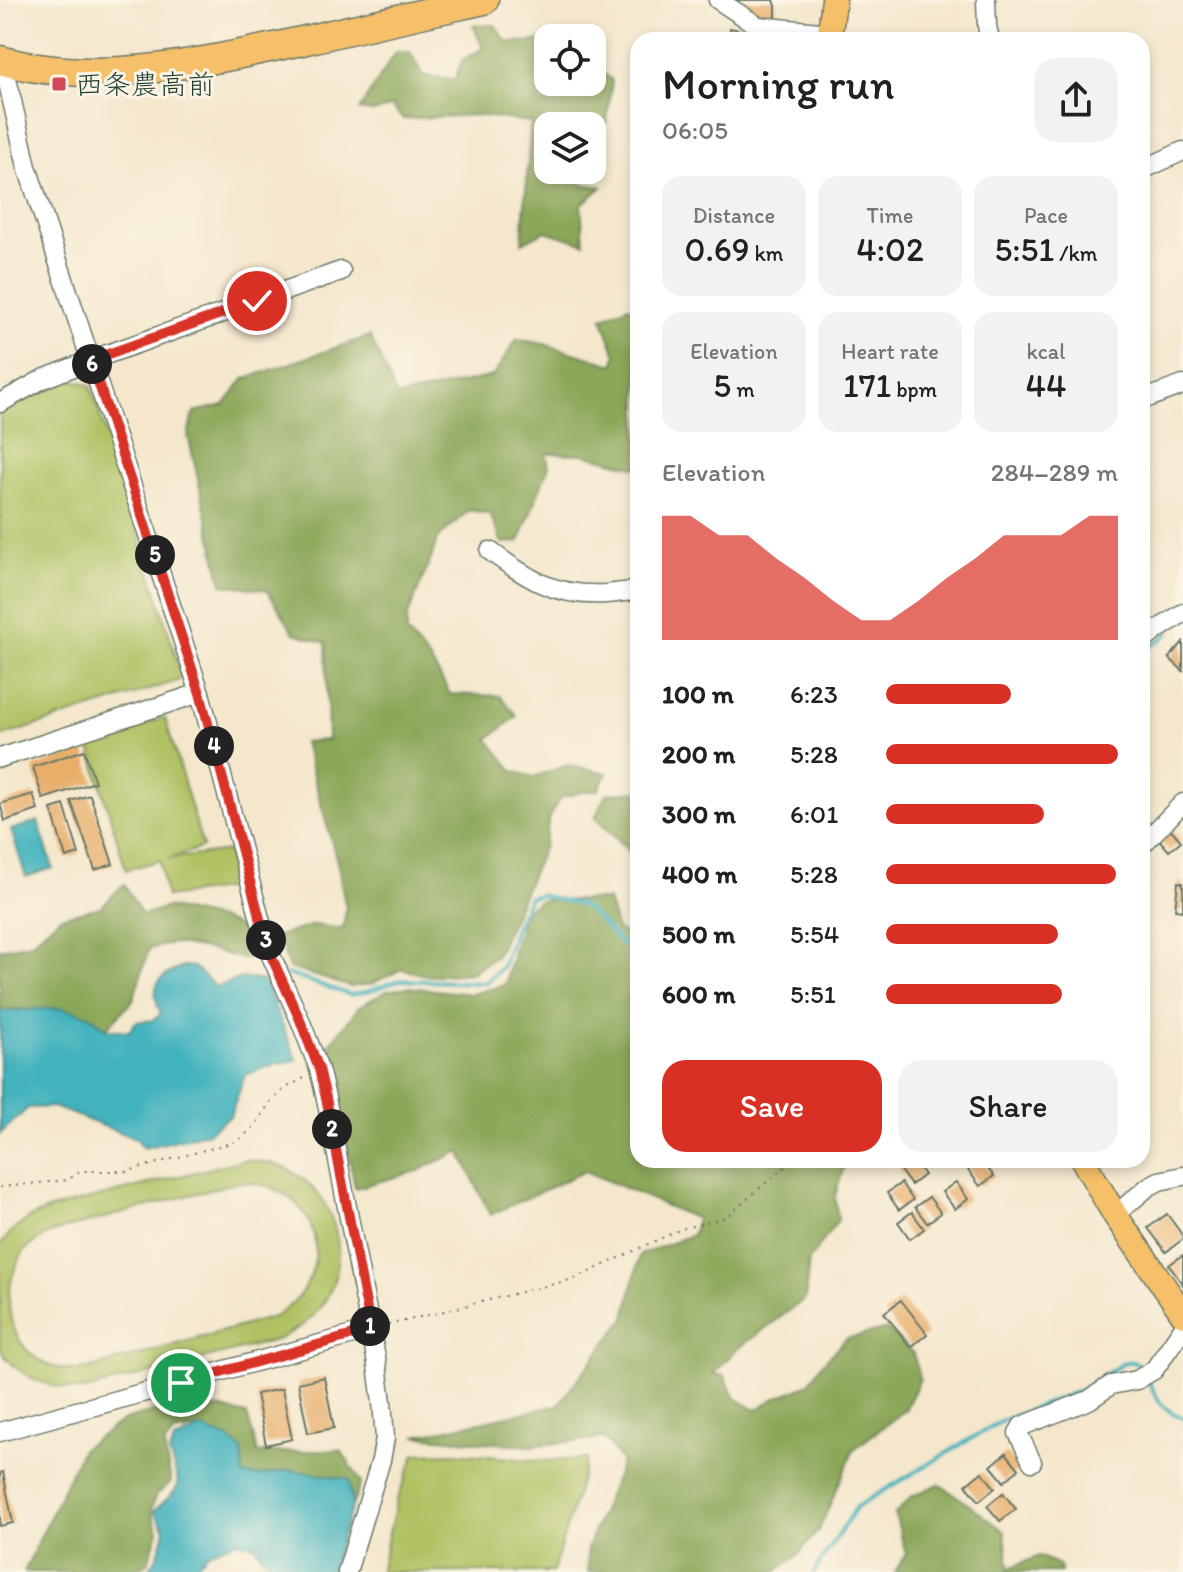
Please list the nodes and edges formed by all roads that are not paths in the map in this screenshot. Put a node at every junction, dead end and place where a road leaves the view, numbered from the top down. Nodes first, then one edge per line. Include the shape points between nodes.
1 (484, 0) edge
2 (718, 0) edge
3 (834, 0) edge
4 (986, 0) edge
5 (797, 32) edge
6 (831, 32) edge
7 (988, 32) edge
8 (1, 60) edge
9 (1183, 151) edge
10 (1150, 166) edge
11 (341, 271) dead end
12 (91, 360) junction
13 (1183, 385) edge
14 (1150, 397) edge
15 (0, 403) edge
16 (490, 551) dead end
17 (630, 592) edge
18 (1183, 613) edge
19 (1150, 635) edge
20 (200, 693) junction
21 (0, 758) edge
22 (1183, 803) edge
23 (1150, 837) edge
24 (1088, 1168) edge
25 (1183, 1176) edge
26 (1115, 1215) junction
27 (1183, 1314) edge
28 (1183, 1328) edge
29 (371, 1330) junction
30 (0, 1432) edge
31 (1032, 1462) dead end
32 (347, 1572) edge

1 - 8 highway via 240,54 135,71 45,70
2 - 5 street via 758,26
3 - 6 main road
4 - 7 street
8 - 12 street via 27,167
9 - 10 street
11 - 12 street
12 - 15 street
12 - 20 street
13 - 14 street
16 - 17 street via 540,585 568,592
18 - 19 street
20 - 21 street
20 - 29 street via 268,949 319,1069
22 - 23 street
24 - 26 main road
25 - 26 street via 1148,1187
26 - 27 main road
28 - 31 street via 1154,1370 1022,1426 1018,1433
29 - 30 street
29 - 32 street via 385,1438

